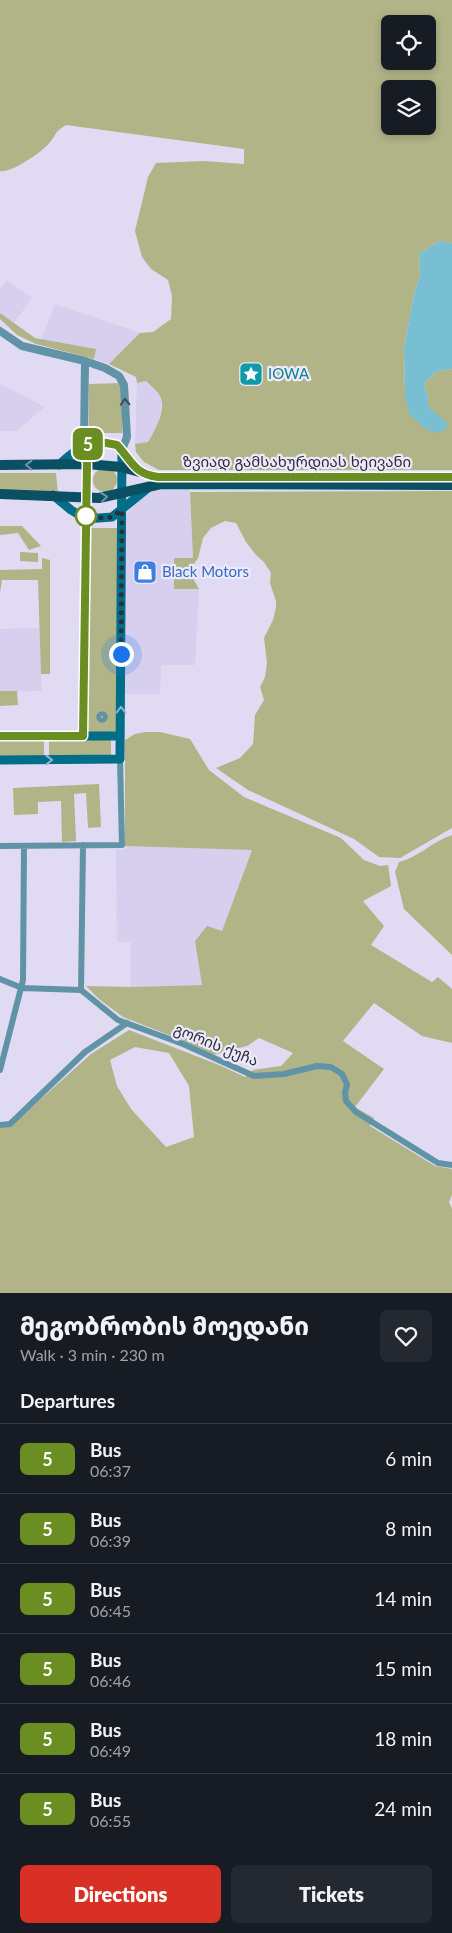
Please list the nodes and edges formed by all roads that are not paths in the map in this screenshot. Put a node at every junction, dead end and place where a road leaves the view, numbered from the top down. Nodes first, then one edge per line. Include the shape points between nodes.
1 (0, 330) edge
2 (85, 361) junction
3 (84, 445) junction
4 (122, 450) junction
5 (87, 464) junction
6 (0, 465) edge
7 (59, 465) junction
8 (121, 467) junction
9 (142, 473) junction
10 (452, 477) edge
11 (391, 481) junction
12 (417, 481) junction
13 (452, 485) edge
14 (152, 486) junction
15 (0, 494) edge
16 (121, 494) junction
17 (53, 495) junction
18 (86, 498) junction
19 (122, 510) junction
20 (86, 519) junction
21 (0, 736) edge
22 (83, 736) junction
23 (120, 736) junction
24 (120, 759) junction
25 (0, 760) edge
26 (82, 845) junction
27 (0, 846) edge
28 (24, 846) junction
29 (0, 979) edge
30 (22, 988) junction
31 (81, 990) junction
32 (127, 1023) junction
33 (0, 1070) edge
34 (0, 1125) edge
35 (452, 1165) edge

1 - 2 street via 22,346
2 - 3 street
4 -> 2 street via 127,437 122,380 106,368
3 - 4 main road via 109,442
3 - 5 main road
3 - 7 main road
4 - 8 main road
4 - 9 main road
5 - 7 main road, ზვიად გამსახურდიას ხეივანი
5 - 8 main road, ზვიად გამსახურდიას ხეივანი
5 - 18 main road
7 -> 6 main road, ზვიად გამსახურდიას ხეივანი
8 - 9 main road, ზვიად გამსახურდიას ხეივანი
8 - 16 main road
9 - 11 main road, ზვიად გამსახურდიას ხეივანი via 158,477
10 - 12 main road, ზვიად გამსახურდიას ხეივანი
11 - 12 main road, ზვიად გამსახურდიას ხეივანი
11 - 14 main road, ზვიად გამსახურდიას ხეივანი
12 - 13 main road, ზვიად გამსახურდიას ხეივანი
14 - 16 main road, ზვიად გამსახურდიას ხეივანი
14 - 19 main road
15 - 17 main road, ზვიად გამსახურდიას ხეივანი
18 -> 16 main road, ზვიად გამსახურდიას ხეივანი
16 - 19 main road
17 - 18 main road, ზვიად გამსახურდიას ხეივანი
17 - 20 main road
18 - 20 main road
19 - 20 main road via 112,517
23 -> 19 main road
20 - 22 main road
21 - 22 main road
22 - 23 main road
23 - 24 main road
25 -> 24 main road
24 - 26 street via 122,845
26 - 28 street
26 - 31 street
27 - 28 street
28 - 30 street
29 - 30 street
30 - 31 street
30 - 33 street
31 - 32 street, გორის ქუჩა via 118,1020
32 - 34 street via 85,1052 10,1124
32 - 35 street, გორის ქუჩა via 254,1076 284,1074 317,1066 331,1067 342,1074 347,1084 346,1101 356,1112 438,1163

